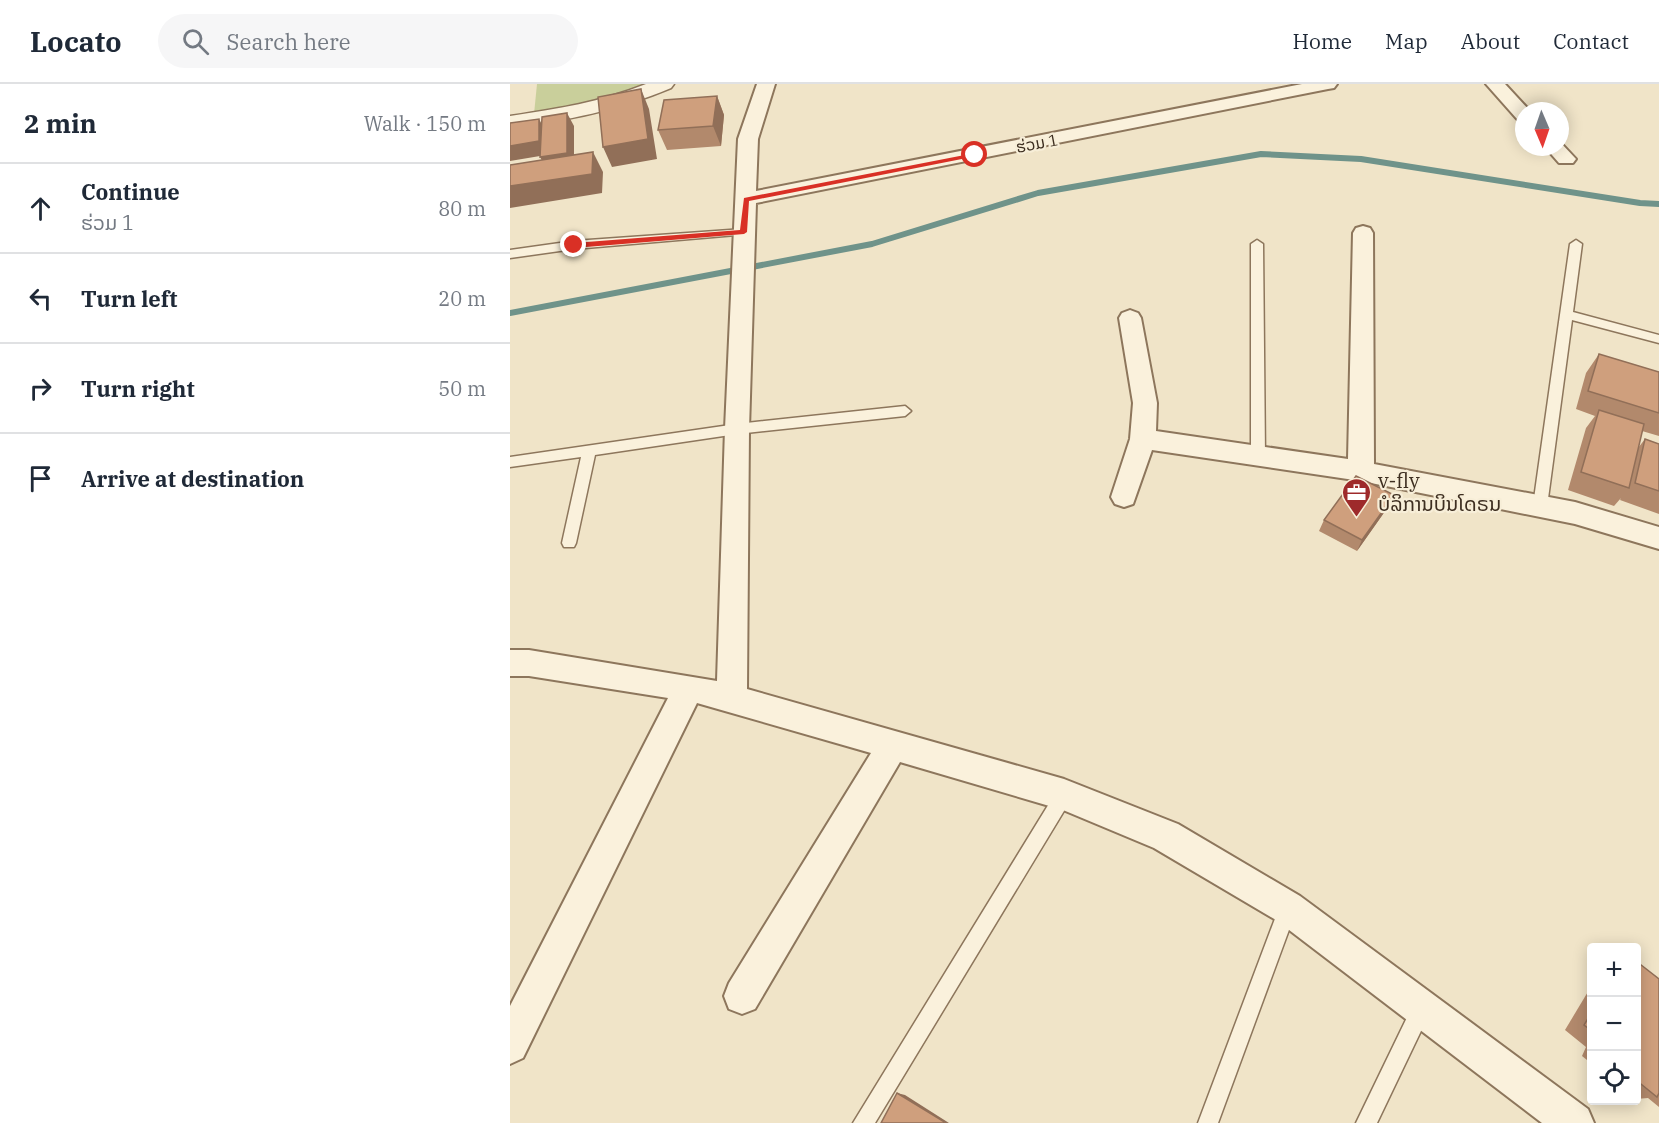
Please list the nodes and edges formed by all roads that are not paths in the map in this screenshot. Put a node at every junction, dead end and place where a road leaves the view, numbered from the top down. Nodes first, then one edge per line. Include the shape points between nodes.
1 (664, 84) edge
2 (766, 84) edge
3 (1328, 84) edge
4 (1495, 84) edge
5 (1515, 105) edge
6 (510, 122) edge
7 (746, 199) junction
8 (1363, 233) dead end
9 (744, 239) junction
10 (1257, 244) dead end
11 (1576, 244) dead end
12 (510, 254) edge
13 (1567, 315) junction
14 (1130, 318) dead end
15 (1659, 339) edge
16 (905, 411) dead end
17 (737, 429) junction
18 (1143, 438) junction
19 (589, 451) junction
20 (1258, 457) junction
21 (510, 462) edge
22 (1361, 471) junction
23 (1124, 497) dead end
24 (1540, 506) junction
25 (1659, 538) edge
26 (569, 543) dead end
27 (510, 663) edge
28 (689, 688) junction
29 (732, 698) junction
30 (893, 745) junction
31 (1064, 795) junction
32 (1288, 908) junction
33 (742, 996) dead end
34 (1422, 1010) junction
35 (510, 1045) edge
36 (863, 1123) edge
37 (1208, 1123) edge
38 (1366, 1123) edge
39 (1574, 1123) edge

1 - 6 street via 580,112
2 - 7 street via 748,139
3 - 7 street, ຮ່ວມ 1
4 - 5 street
7 - 9 street
8 - 22 street
9 - 12 lane via 574,245
9 - 17 street
10 - 20 lane
11 - 13 lane
13 - 15 lane
13 - 24 lane
14 - 18 street via 1145,403
16 - 17 lane
17 - 19 lane
17 - 29 street
18 - 20 street
18 - 23 street
19 - 21 lane
19 - 26 lane
20 - 22 street
22 - 24 street
24 - 25 street
27 - 28 street
28 - 29 street
28 - 35 street
29 - 30 street
30 - 31 street
30 - 33 street
31 - 32 street via 1166,836
31 - 36 lane
32 - 34 street
32 - 37 lane
34 - 38 lane
34 - 39 street

